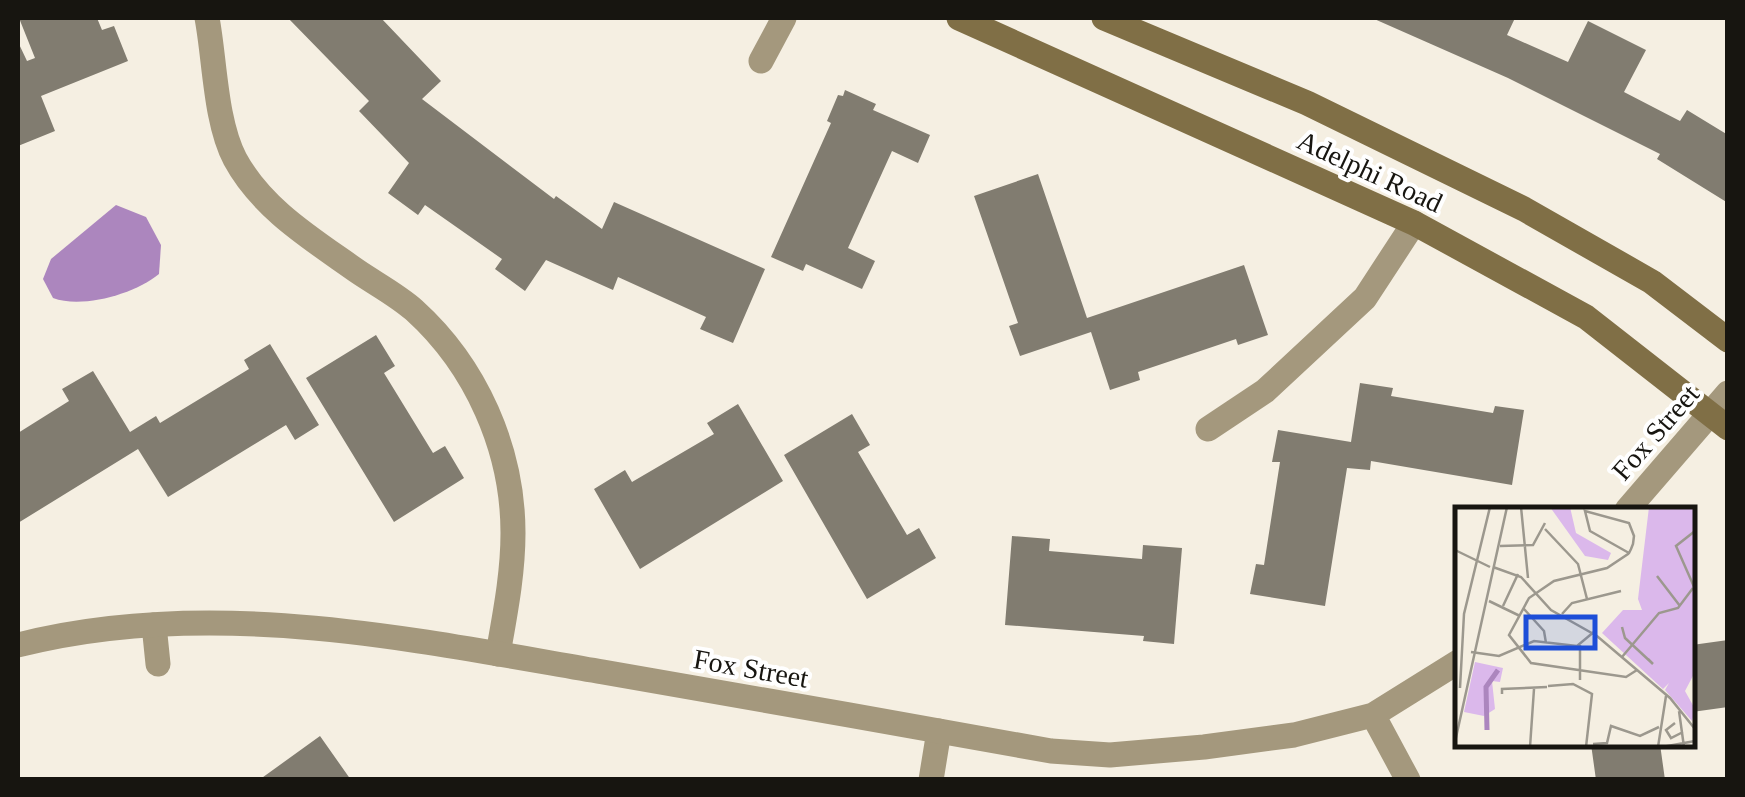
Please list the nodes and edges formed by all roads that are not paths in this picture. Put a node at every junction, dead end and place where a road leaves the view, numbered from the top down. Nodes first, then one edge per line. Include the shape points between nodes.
1 (207, 18) edge
2 (784, 18) edge
3 (959, 18) edge
4 (1104, 18) edge
5 (760, 61) dead end
6 (1414, 223) junction
7 (1728, 340) edge
8 (1728, 393) edge
9 (1718, 421) edge
10 (1208, 429) dead end
11 (1630, 507) edge
12 (154, 625) junction
13 (18, 645) edge
14 (498, 654) junction
15 (158, 664) dead end
16 (1455, 664) edge
17 (1372, 715) junction
18 (938, 731) junction
19 (931, 780) edge
20 (1408, 780) edge

1 - 14 street via 234,156 264,202 412,309 458,358 491,416 513,532
2 - 5 street
3 - 6 main road, Adelphi Road
4 - 7 main road, Adelphi Road via 1307,103 1524,208 1652,282
6 - 9 main road, Adelphi Road via 1586,317
6 - 10 street via 1365,298 1264,391
8 - 9 street, Fox Street
9 - 11 street, Fox Street
12 - 13 street, Fox Street
12 - 14 street, Fox Street via 286,624
12 - 15 street
14 - 18 street, Fox Street
16 - 17 street, Fox Street
17 - 18 street, Fox Street via 1294,735 1110,755
17 - 20 street
18 - 19 street

